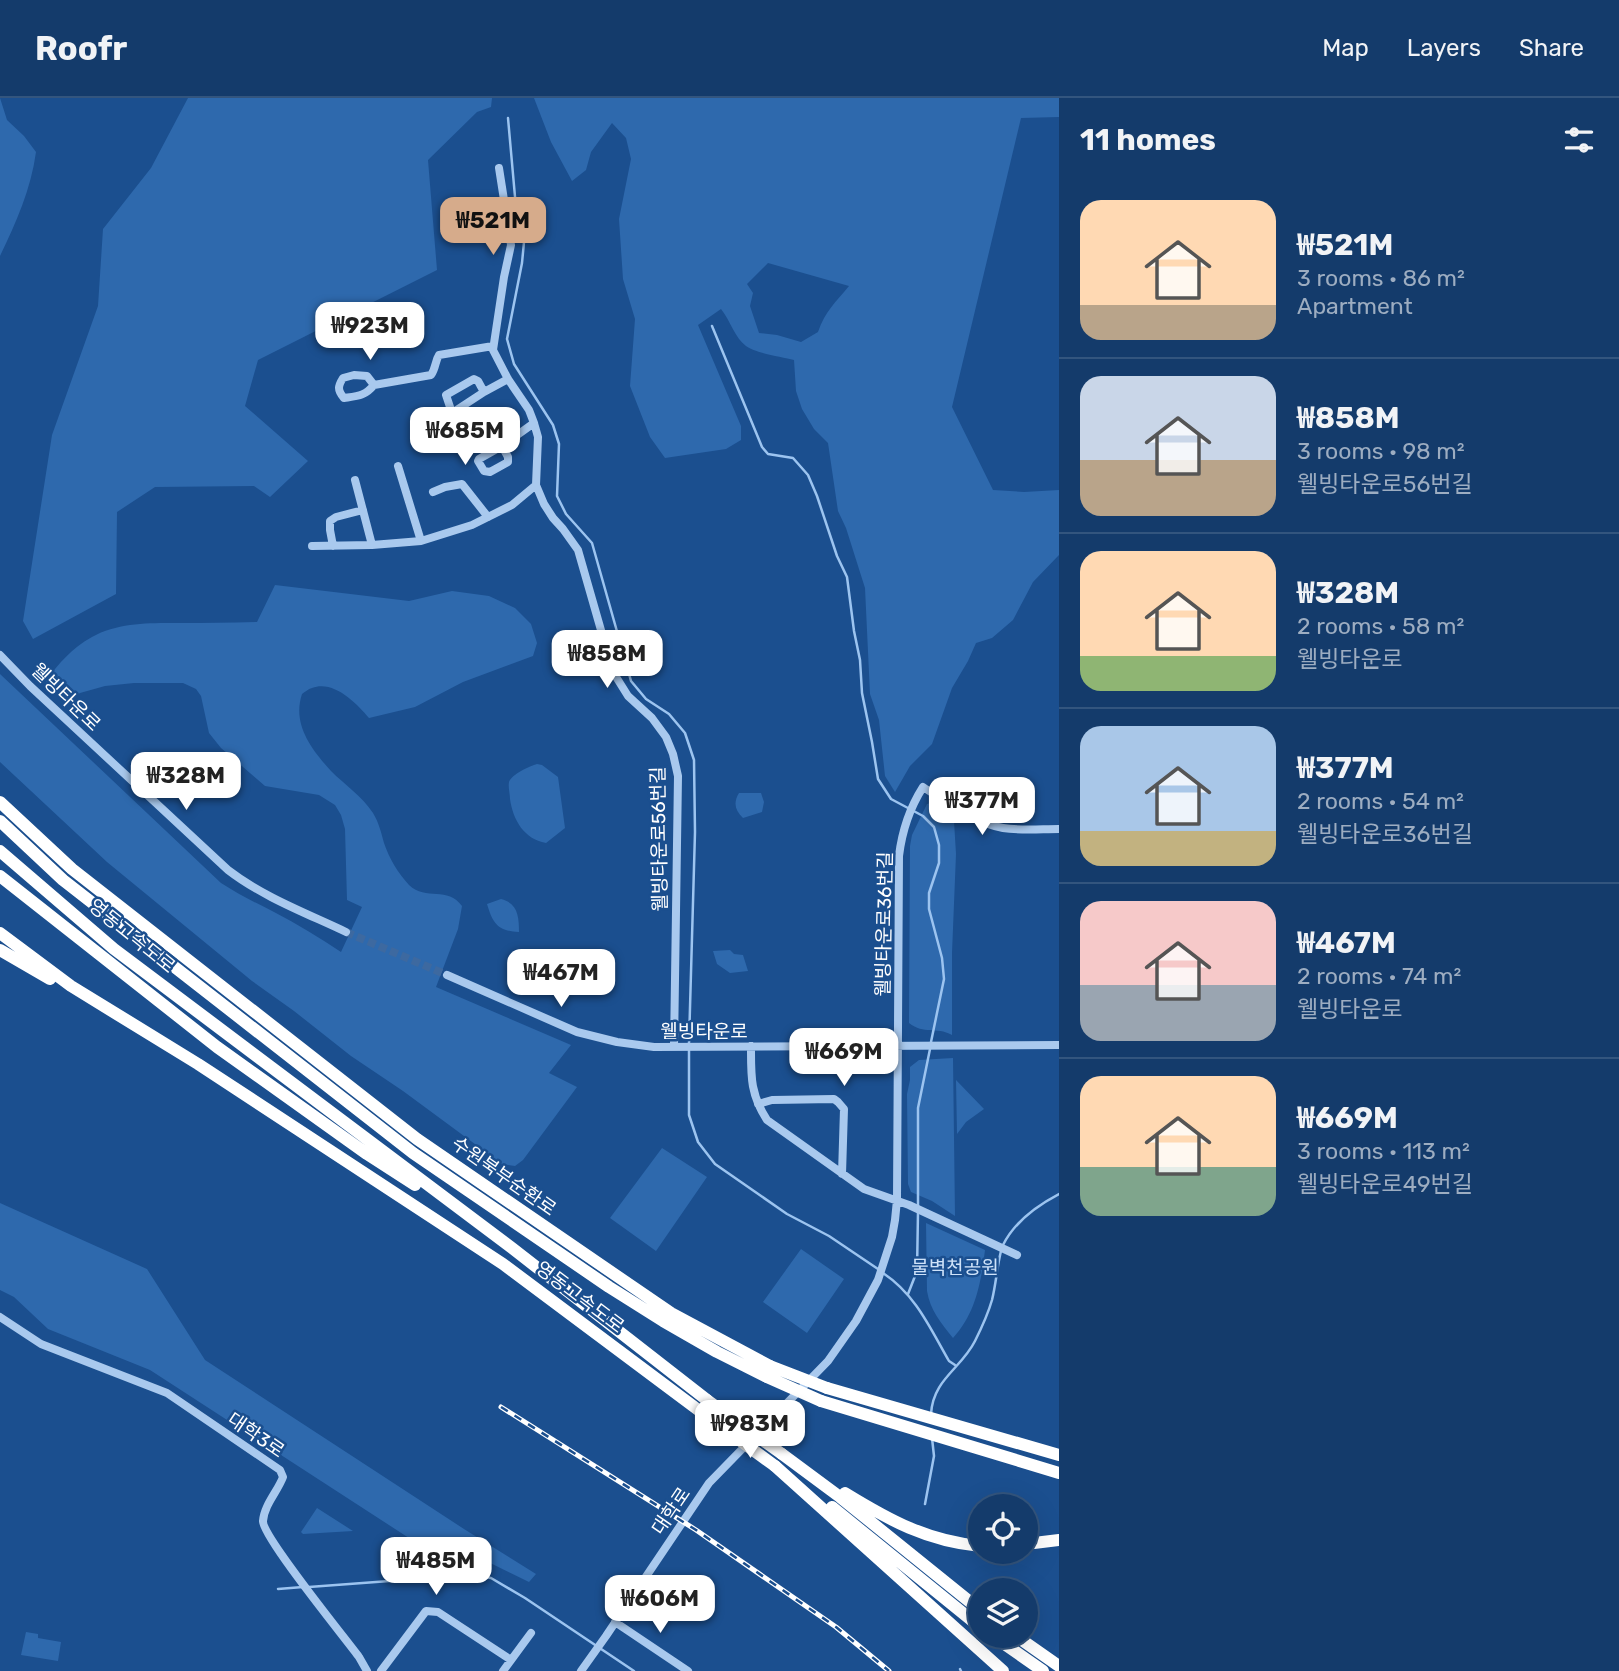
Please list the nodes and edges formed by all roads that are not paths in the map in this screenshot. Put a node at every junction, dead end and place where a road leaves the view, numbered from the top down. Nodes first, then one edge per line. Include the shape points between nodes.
1 (499, 167) dead end
2 (493, 346) junction
3 (508, 379) junction
4 (374, 385) dead end
5 (484, 392) junction
6 (534, 423) junction
7 (502, 446) dead end
8 (398, 466) dead end
9 (355, 480) dead end
10 (536, 485) junction
11 (433, 492) dead end
12 (363, 510) junction
13 (488, 517) junction
14 (421, 541) junction
15 (372, 545) junction
16 (312, 546) dead end
17 (333, 546) junction
18 (0, 655) edge
19 (0, 802) edge
20 (0, 821) edge
21 (1059, 829) edge
22 (0, 851) edge
23 (0, 876) edge
24 (346, 932) tunnel mouth
25 (0, 933) edge
26 (0, 950) edge
27 (447, 975) tunnel mouth
28 (137, 1026) junction
29 (1059, 1045) edge
30 (751, 1046) junction
31 (898, 1046) junction
32 (679, 1047) junction
33 (758, 1104) junction
34 (842, 1174) junction
35 (897, 1200) junction
36 (512, 1248) junction
37 (1017, 1255) dead end
38 (0, 1317) edge
39 (768, 1372) junction
40 (704, 1406) junction
41 (960, 1426) junction
42 (962, 1444) junction
43 (1059, 1447) edge
44 (1059, 1455) edge
45 (779, 1460) junction
46 (1059, 1474) edge
47 (1059, 1480) edge
48 (1059, 1540) edge
49 (1038, 1543) edge
50 (968, 1544) edge
51 (968, 1600) edge
52 (968, 1617) edge
53 (615, 1622) junction
54 (531, 1633) dead end
55 (1010, 1648) edge
56 (1033, 1648) edge
57 (511, 1660) junction
58 (1059, 1667) edge
59 (367, 1671) edge
60 (381, 1671) edge
61 (503, 1671) edge
62 (581, 1671) edge
63 (688, 1671) edge
64 (1003, 1671) edge
65 (1043, 1671) edge

1 - 2 street via 511,245
2 - 3 street, 웰빙타운로56번길
2 - 4 street via 439,355 431,375
3 - 5 street
3 - 6 street, 웰빙타운로56번길
5 - 5 street via 452,413 446,396 474,379
6 - 7 street
6 - 10 street, 웰빙타운로56번길 via 538,438
8 - 14 street
9 - 12 street
10 - 13 street
10 - 32 street, 웰빙타운로56번길 via 552,518 578,550 613,672 628,696 666,737 673,754 678,776
11 - 13 street via 462,484
12 - 15 street
12 - 17 street via 330,522
13 - 14 street
14 - 15 street
15 - 17 street
16 - 17 street
18 - 24 street, 웰빙타운로 via 228,870
19 - 39 highway, 수원북부순환로 via 72,869 417,1139 671,1313
20 - 39 highway, 수원북부순환로 via 63,880 413,1153 609,1287 695,1340
21 - 31 street, 웰빙타운로36번길 via 993,826 923,787 906,820 899,856
22 - 36 highway, 영동고속도로 via 114,949
23 - 36 highway, 영동고속도로 via 217,1047 367,1154
25 - 28 highway, 영동고속도로 via 71,986
26 - 28 highway, 영동고속도로
27 - 32 street, 웰빙타운로 via 597,1038
28 - 40 highway, 영동고속도로 via 503,1264
29 - 31 street, 웰빙타운로
30 - 31 street, 웰빙타운로
30 - 32 street, 웰빙타운로
30 - 33 street via 752,1091
31 - 35 street, 대학로
33 - 34 street via 767,1120
33 - 34 street via 838,1101 844,1109
34 - 35 street via 864,1189
35 - 37 street
35 - 53 street, 대학로 via 878,1280 856,1321 828,1361 709,1483
36 - 40 highway, 영동고속도로
38 - 59 street, 대학3로 via 41,1344 167,1394 281,1470 284,1477 265,1512 263,1526
39 - 41 highway, 수원북부순환로, bridge
39 - 42 highway, 수원북부순환로, bridge via 821,1401
40 - 45 highway, 영동고속도로, bridge
41 - 43 highway
41 - 44 highway, 수원북부순환로
42 - 46 highway, 수원북부순환로
42 - 47 highway
45 - 50 highway via 902,1525
45 - 51 highway, 영동고속도로 via 840,1497
45 - 52 highway, 영동고속도로
45 - 64 highway
48 - 49 highway
53 - 62 street, 대학로
53 - 63 street
54 - 57 street
55 - 65 highway
56 - 58 highway
57 - 60 street via 438,1612 426,1611
57 - 61 street

